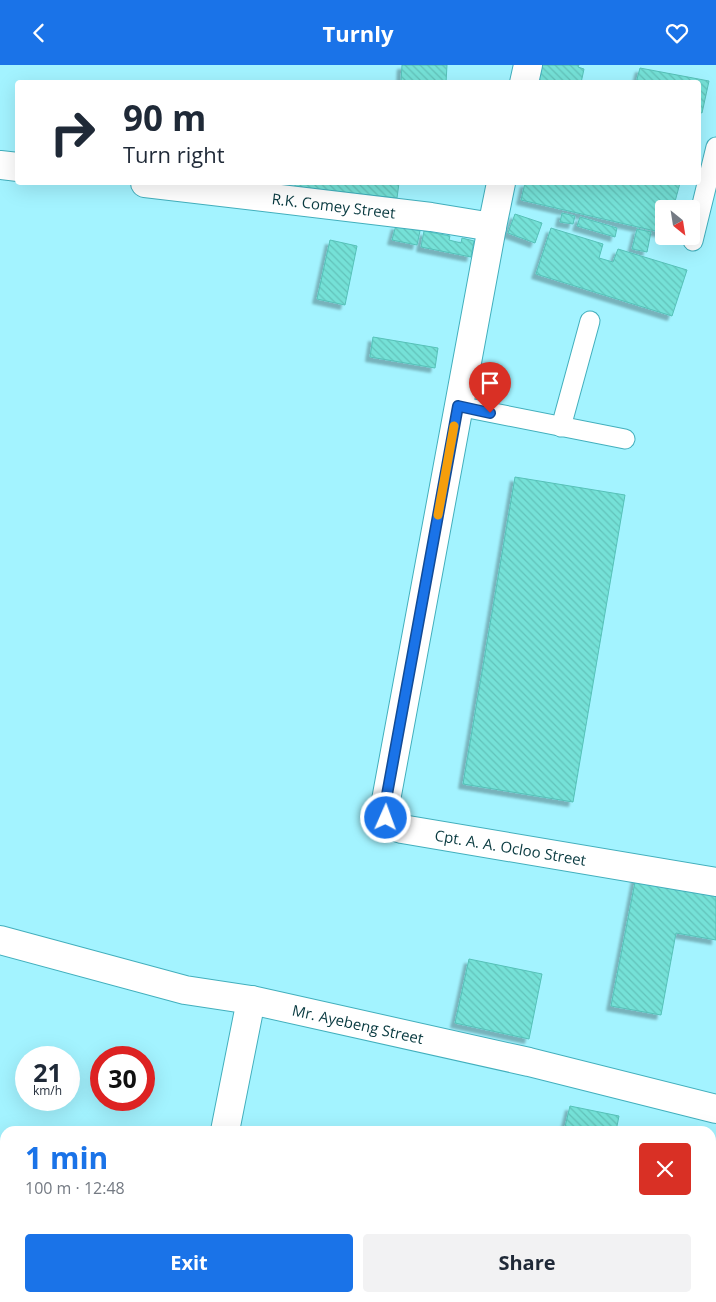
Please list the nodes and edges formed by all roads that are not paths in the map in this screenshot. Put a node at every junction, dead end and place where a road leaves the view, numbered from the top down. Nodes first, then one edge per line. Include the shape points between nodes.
1 (528, 65) edge
2 (525, 80) edge
3 (716, 147) edge
4 (0, 165) edge
5 (15, 167) edge
6 (162, 185) edge
7 (502, 185) edge
8 (700, 210) edge
9 (492, 227) junction
10 (590, 321) dead end
11 (458, 406) junction
12 (561, 427) junction
13 (625, 439) dead end
14 (716, 882) edge
15 (0, 940) edge
16 (251, 1000) junction
17 (716, 1109) edge
18 (226, 1126) edge

1 - 2 street
3 - 8 lane
4 - 5 street
6 - 9 street, R.K. Comey Street via 421,215
7 - 9 street, Cpt. A. A. Ocloo Street
9 - 11 street, Cpt. A. A. Ocloo Street
10 - 12 lane
11 - 12 lane
11 - 14 street, Cpt. A. A. Ocloo Street via 384,811 386,818 392,826 402,829
12 - 13 lane
15 - 16 street, Mr. Ayebeng Street via 185,990
16 - 17 street, Mr. Ayebeng Street via 529,1062
16 - 18 street

